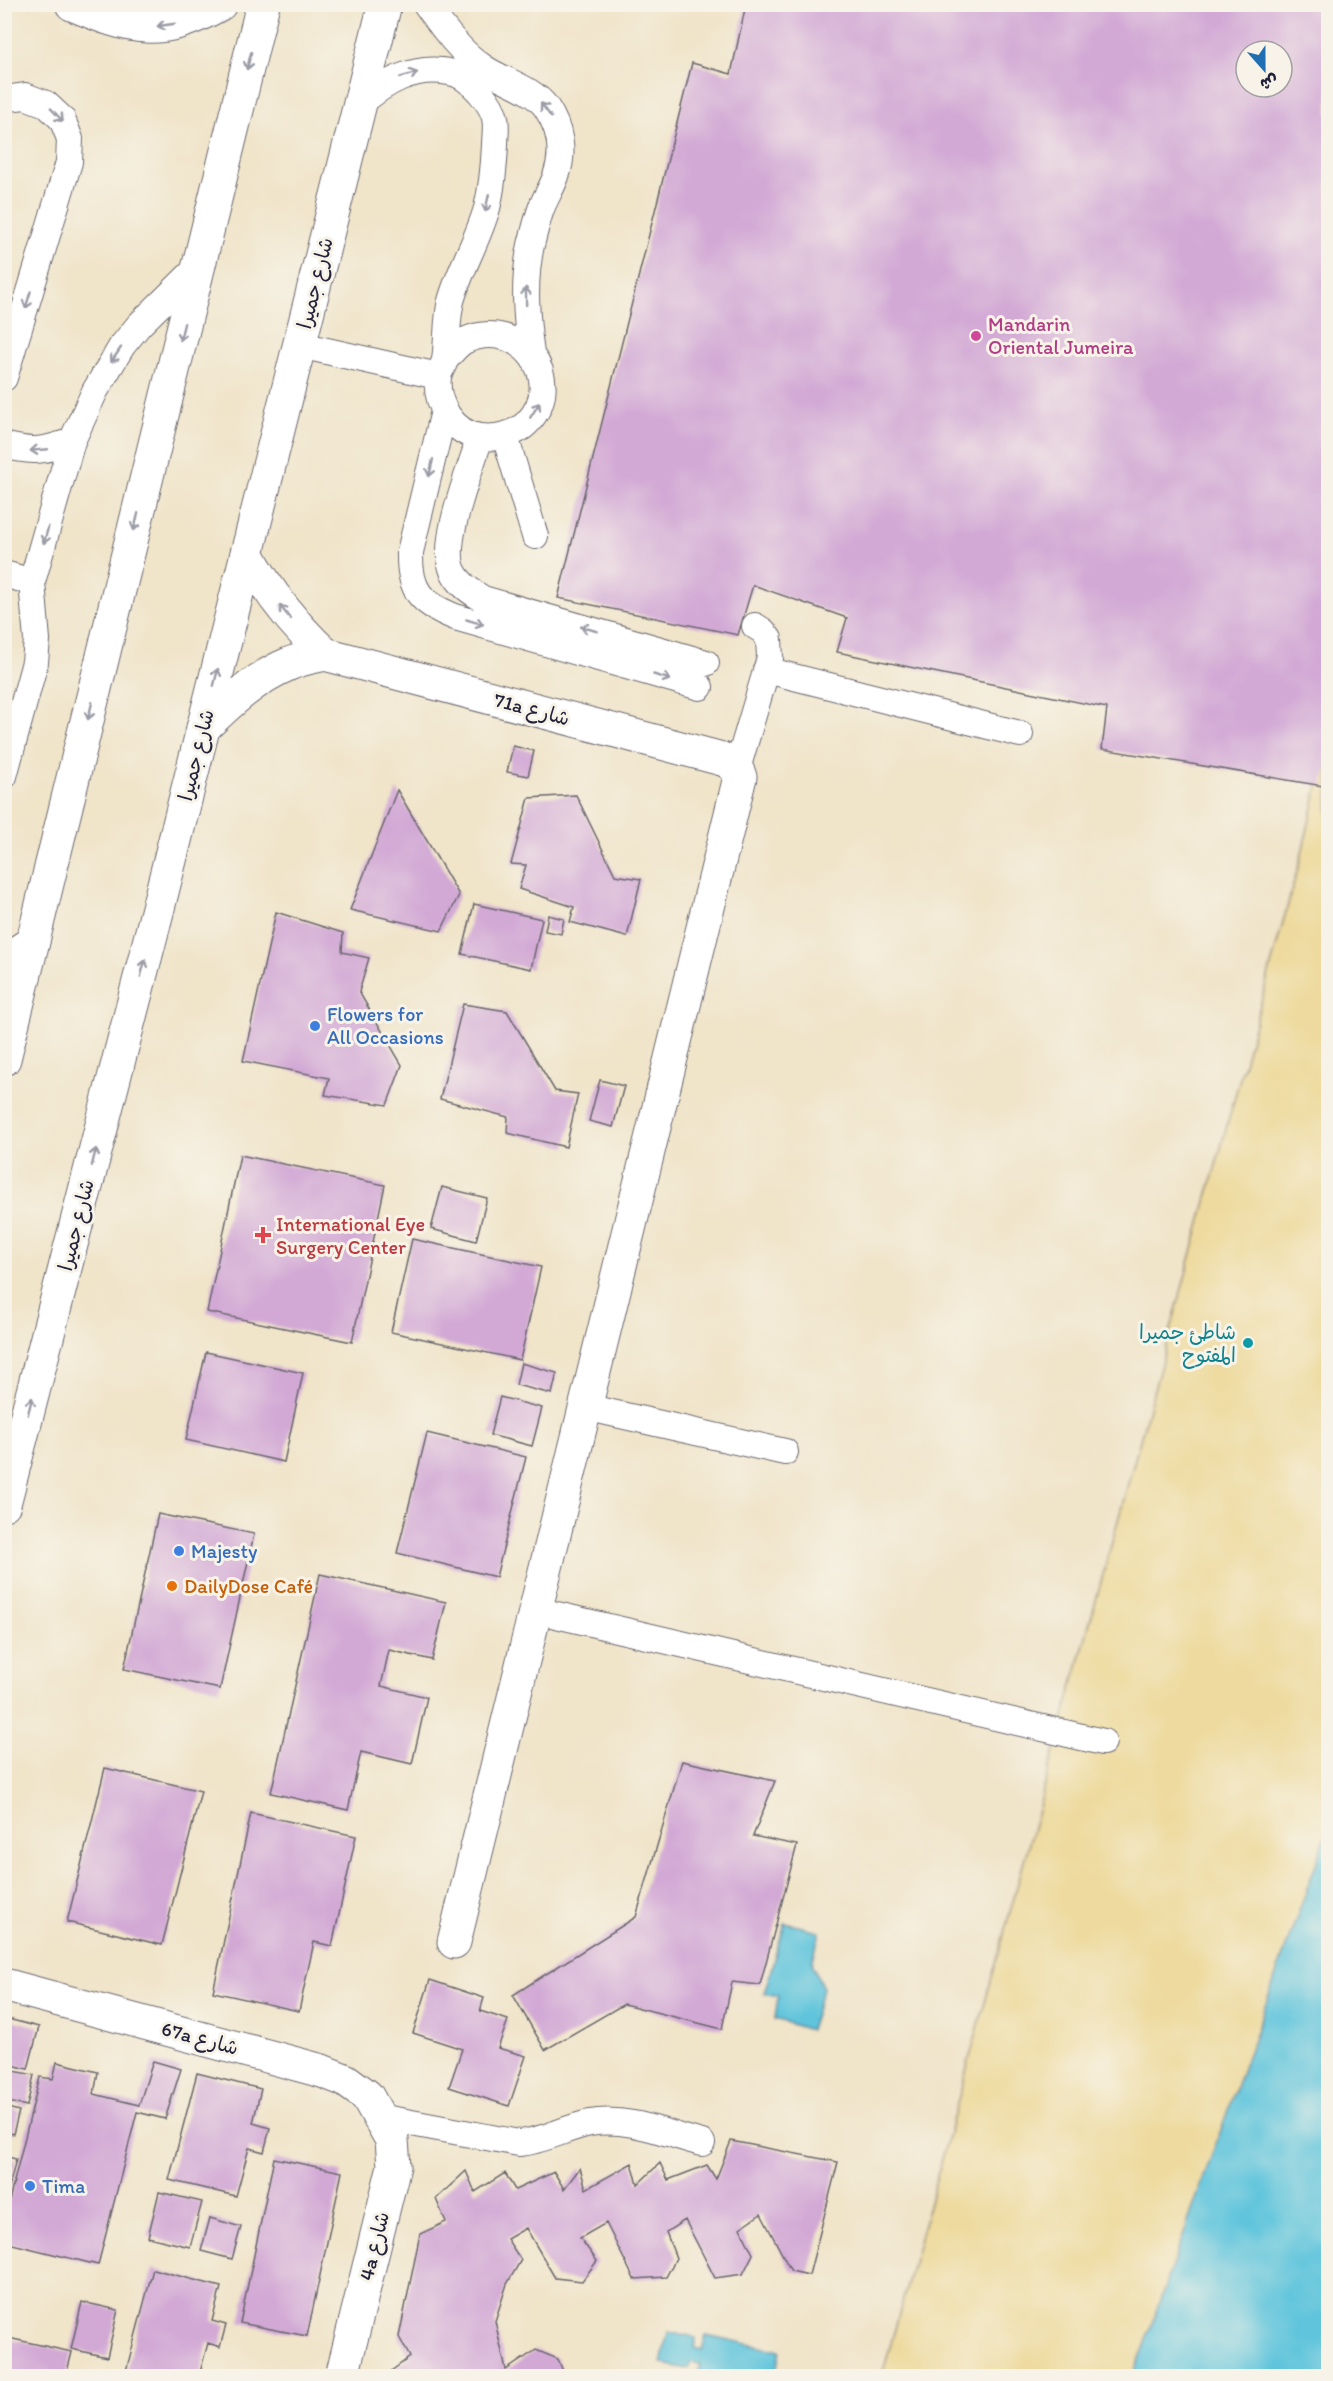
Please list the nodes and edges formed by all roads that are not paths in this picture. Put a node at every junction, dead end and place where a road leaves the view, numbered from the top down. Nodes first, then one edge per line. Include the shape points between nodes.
1 (72, 4) edge
2 (220, 4) edge
3 (263, 4) edge
4 (385, 4) edge
5 (426, 4) edge
6 (525, 90) junction
7 (4, 99) edge
8 (360, 104) junction
9 (495, 118) junction
10 (199, 266) junction
11 (300, 345) junction
12 (531, 354) junction
13 (442, 368) junction
14 (4, 378) edge
15 (444, 411) junction
16 (505, 436) junction
17 (480, 437) junction
18 (72, 441) junction
19 (4, 445) edge
20 (535, 536) dead end
21 (247, 553) junction
22 (4, 574) edge
23 (32, 582) junction
24 (755, 626) dead end
25 (325, 654) junction
26 (706, 663) dead end
27 (766, 670) junction
28 (700, 687) dead end
29 (203, 728) junction
30 (1020, 734) dead end
31 (737, 768) junction
32 (4, 776) edge
33 (33, 942) junction
34 (4, 961) edge
35 (4, 1059) edge
36 (585, 1407) junction
37 (785, 1452) dead end
38 (4, 1504) edge
39 (535, 1610) junction
40 (1103, 1742) dead end
41 (454, 1942) dead end
42 (4, 1985) edge
43 (380, 2117) junction
44 (702, 2143) dead end
45 (342, 2376) edge

2 -> 1 street via 191,19 149,27 125,25
3 -> 10 street
4 - 8 street, شارع جميرا
5 - 6 lane via 464,52 484,68
6 - 9 lane
12 -> 6 lane via 525,280 541,209 557,176 562,151 557,127 544,105
7 -> 14 lane via 25,96 46,104 63,119 70,139 69,162
8 -> 9 lane via 380,87 405,75 434,69 459,74 472,84
8 - 11 street, شارع جميرا
9 -> 13 lane via 495,160 487,207 450,304
10 -> 18 lane via 122,346
10 -> 33 street
11 - 13 lane
11 - 21 street, شارع جميرا
12 - 13 lane via 511,338 486,334 462,342
16 -> 12 lane via 527,423 540,401 542,377
13 - 15 lane via 439,394
15 - 17 lane via 465,432
15 -> 28 lane via 411,552 410,574 418,594 434,609 455,617
16 - 17 lane
16 - 20 lane
26 -> 17 lane via 483,599 466,588 453,572 448,551
18 -> 19 lane via 42,451
18 -> 23 lane
25 -> 21 street, 71a شارع via 281,607
29 -> 21 street, شارع جميرا
22 - 23 lane
23 - 32 lane via 36,662
24 - 27 lane via 769,639
25 - 29 street, 71a شارع via 290,663 259,680
25 - 31 street, 71a شارع via 722,759
27 - 30 lane
27 - 31 lane
38 -> 29 street, شارع جميرا
31 - 36 street via 740,777
33 - 34 street
33 - 35 street
36 - 37 lane
36 - 39 street
39 - 40 lane
39 - 41 street
42 - 43 street, 67a شارع via 322,2071 345,2080 367,2096
43 - 44 lane via 519,2143 592,2122 621,2121
43 - 45 street, 4a شارع via 392,2140 394,2166

